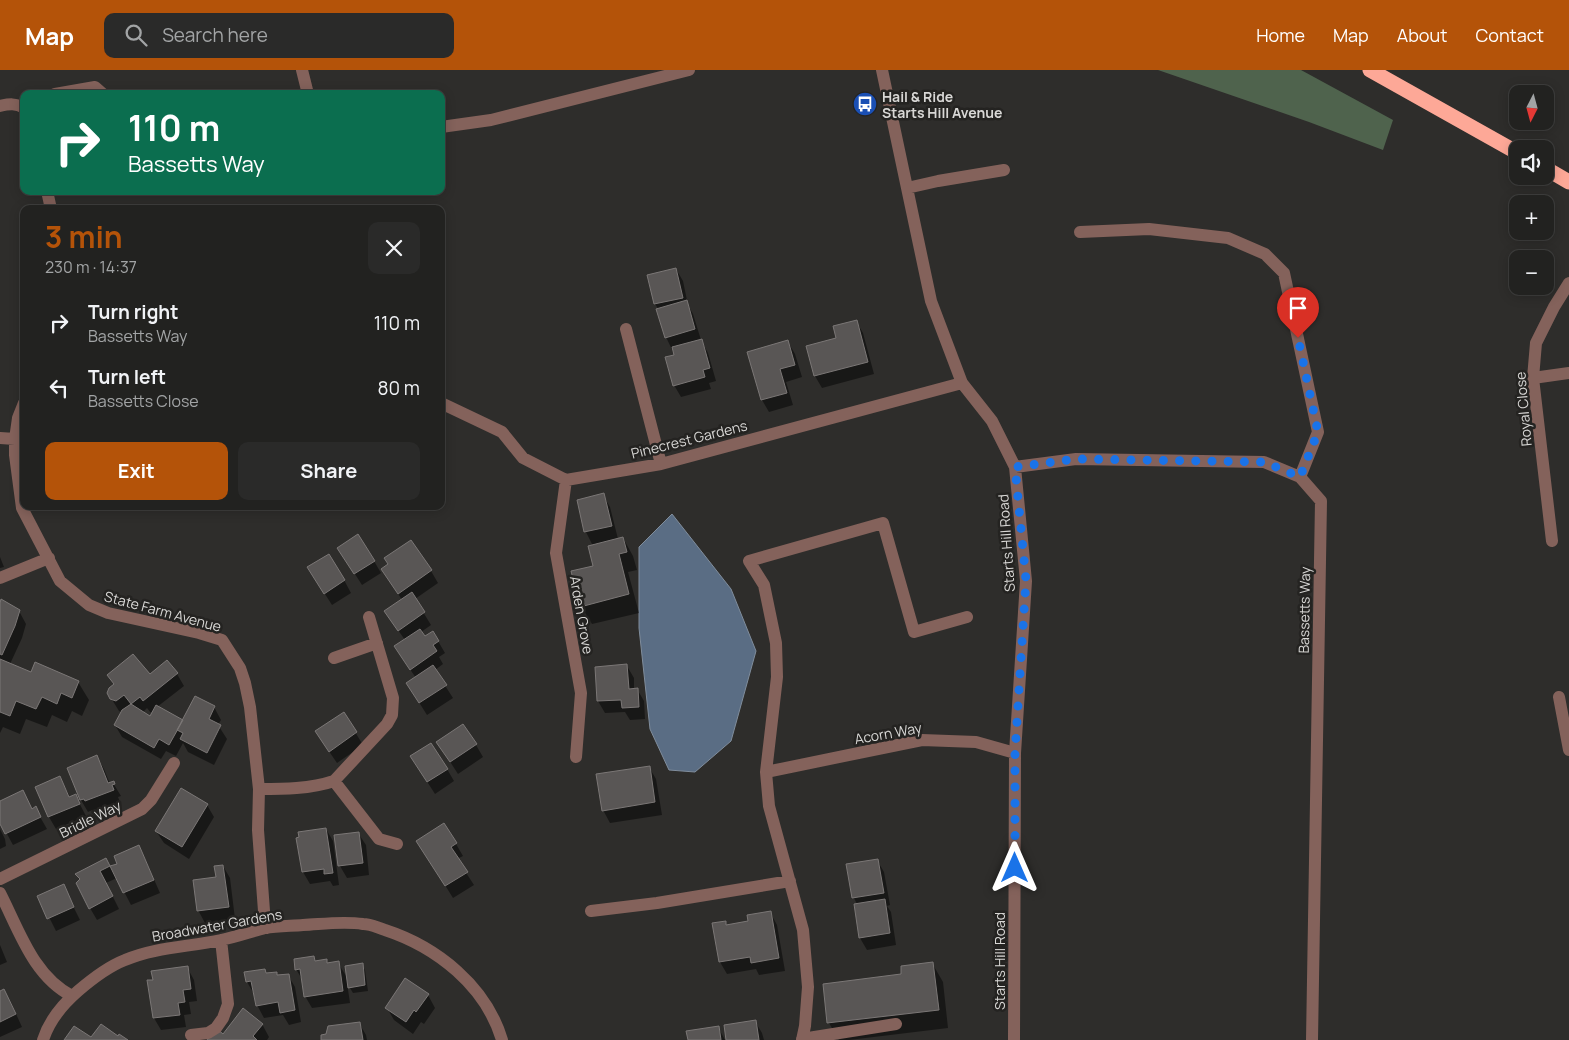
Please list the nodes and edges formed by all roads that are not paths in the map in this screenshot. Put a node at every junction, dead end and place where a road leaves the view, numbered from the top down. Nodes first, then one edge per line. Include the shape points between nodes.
1 (302, 70) edge
2 (689, 70) edge
3 (882, 70) edge
4 (1370, 70) edge
5 (78, 90) edge
6 (98, 90) edge
7 (307, 90) edge
8 (0, 106) edge
9 (20, 106) edge
10 (445, 126) edge
11 (1509, 148) edge
12 (1004, 170) dead end
13 (1554, 173) edge
14 (1569, 182) edge
15 (907, 188) junction
16 (1080, 232) dead end
17 (1569, 284) edge
18 (626, 329) dead end
19 (1569, 373) edge
20 (1533, 378) junction
21 (962, 383) junction
22 (445, 405) edge
23 (20, 413) edge
24 (0, 438) edge
25 (15, 439) junction
26 (661, 464) junction
27 (1015, 467) junction
28 (1300, 477) junction
29 (566, 480) junction
30 (20, 486) edge
31 (25, 510) edge
32 (1552, 541) dead end
33 (49, 558) junction
34 (0, 578) edge
35 (967, 617) dead end
36 (370, 618) dead end
37 (377, 643) junction
38 (334, 658) dead end
39 (1559, 697) dead end
40 (1569, 750) edge
41 (1015, 753) junction
42 (576, 757) dead end
43 (174, 763) dead end
44 (766, 772) junction
45 (334, 781) junction
46 (259, 789) junction
47 (397, 844) dead end
48 (0, 880) edge
49 (790, 881) junction
50 (0, 892) edge
51 (591, 911) dead end
52 (267, 928) junction
53 (221, 940) junction
54 (72, 996) junction
55 (896, 1024) dead end
56 (191, 1035) dead end
57 (802, 1039) edge
58 (43, 1040) edge
59 (502, 1040) edge
60 (1014, 1040) edge
61 (1312, 1040) edge

1 - 7 street
2 - 10 street via 491,120
3 - 15 street, Starts Hill Road
4 - 11 highway
5 - 6 street via 95,87
8 - 9 street
12 - 15 street
13 - 14 highway
15 - 21 street, Starts Hill Road via 931,301
16 - 28 street via 1149,229 1228,238 1265,254 1284,274 1318,432
17 - 20 street, Royal Close via 1536,343
18 - 26 street
19 - 20 street
20 - 32 street, Royal Close
21 - 26 street, Pinecrest Gardens
21 - 27 street, Starts Hill Road via 992,421
22 - 29 street via 502,432 523,458
23 - 25 street, State Farm Avenue
24 - 25 street
25 - 30 street, State Farm Avenue via 14,455
26 - 29 street, Pinecrest Gardens
27 - 28 street, Bassetts Way via 1076,459 1264,462
27 - 41 street, Starts Hill Road via 1026,580
28 - 61 street, Bassetts Way via 1321,501
29 - 42 street, Arden Grove via 556,553 581,694
31 - 33 street, State Farm Avenue
33 - 34 street
33 - 46 street, State Farm Avenue via 60,581 89,606 108,614 222,640 240,668 245,683
35 - 44 street via 914,632 883,523 749,561 764,585 776,644 777,677
36 - 37 street
37 - 38 street
37 - 45 street via 393,698 392,715
39 - 40 street
41 - 44 street, Acorn Way via 976,742 922,740
41 - 60 street, Starts Hill Road
43 - 48 street, Bridle Way via 142,810
44 - 49 street via 769,806
45 - 46 street via 324,785
45 - 47 street via 379,839
46 - 52 street, State Farm Avenue via 258,830
49 - 51 street
49 - 57 street via 803,930 808,987
50 - 54 street via 34,962 47,979
52 - 53 street, Broadwater Gardens
52 - 59 street, Broadwater Gardens via 366,924 416,942 463,976 498,1026
53 - 54 street, Broadwater Gardens via 156,950 124,960 96,976
53 - 56 street via 228,1004 216,1028 208,1033
54 - 58 street, Broadwater Gardens via 56,1015
55 - 57 street

